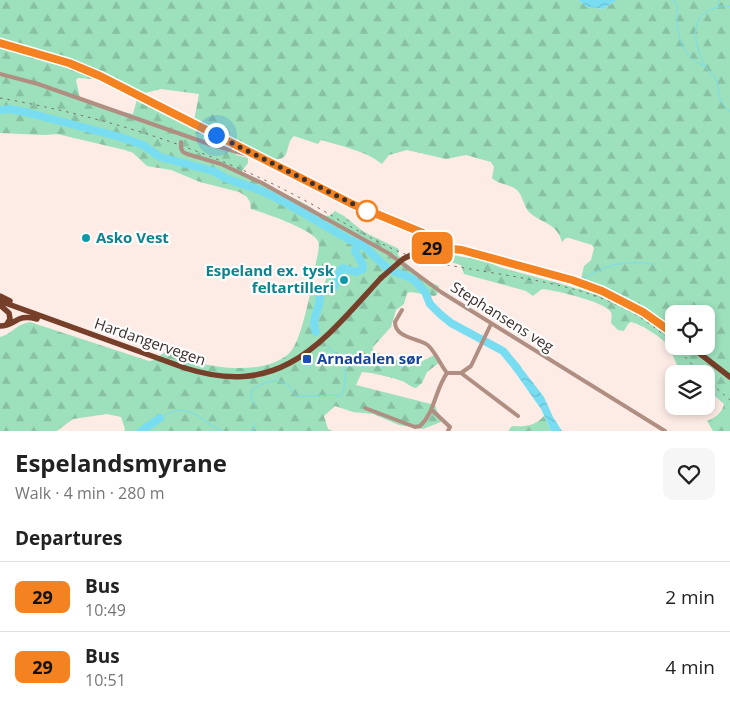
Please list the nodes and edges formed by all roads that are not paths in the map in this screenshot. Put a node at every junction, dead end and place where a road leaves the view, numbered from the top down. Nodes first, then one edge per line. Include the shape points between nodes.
1 (0, 43) edge
2 (0, 74) edge
3 (181, 134) junction
4 (264, 160) junction
5 (431, 248) junction
6 (0, 296) edge
7 (0, 303) edge
8 (402, 310) dead end
9 (491, 324) junction
10 (3, 326) edge
11 (71, 328) junction
12 (665, 328) edge
13 (94, 336) junction
14 (702, 355) edge
15 (447, 373) junction
16 (461, 374) junction
17 (730, 377) edge
18 (365, 408) dead end
19 (432, 410) junction
20 (518, 416) dead end
21 (448, 431) edge
22 (665, 431) edge

1 - 4 main road via 86,70
2 - 3 street
3 - 4 street
3 - 9 street, Stephansens veg, bridge via 183,152 262,183 388,252
4 - 5 main road via 363,209 423,233 428,237
5 - 12 main road via 462,250 572,280 602,291
5 - 13 main road, Hardangervegen, bridge via 398,262 312,350 290,364 263,374 233,377 203,374
6 - 11 main road
7 - 10 main road via 10,312 10,319
7 - 11 main road, Hardangervegen
8 - 15 street via 395,322 397,330 427,344
9 - 16 street via 471,366
9 - 22 street, Stephansens veg
10 - 13 main road via 20,317 30,317
11 - 13 main road, Hardangervegen
14 - 17 main road
15 - 16 street
15 - 19 street
16 - 20 street
18 - 19 street via 415,427 422,425
19 - 21 street via 450,427

